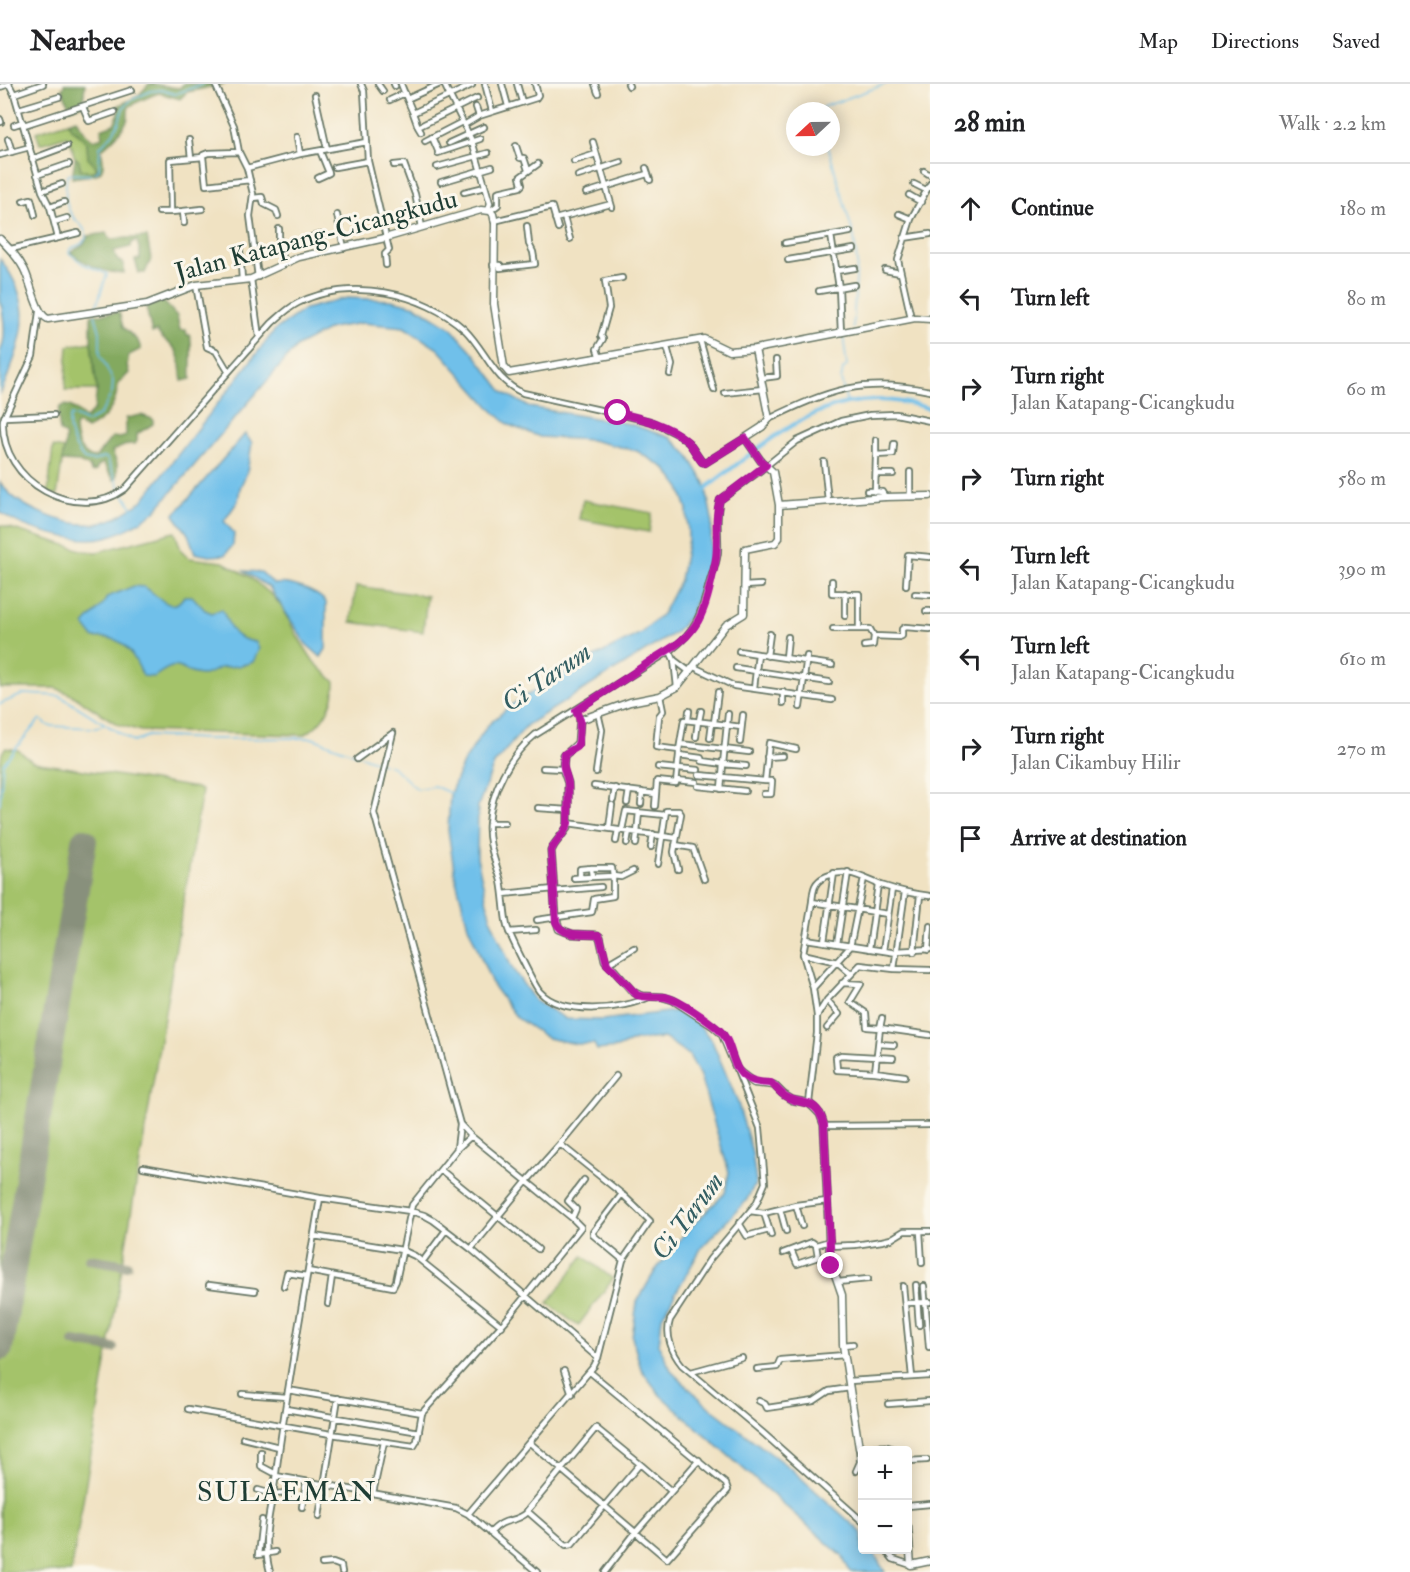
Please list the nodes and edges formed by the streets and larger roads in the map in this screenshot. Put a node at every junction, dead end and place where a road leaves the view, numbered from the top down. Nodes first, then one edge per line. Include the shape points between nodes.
1 (43, 84) edge
2 (215, 84) edge
3 (369, 84) edge
4 (378, 84) edge
5 (401, 84) edge
6 (442, 84) edge
7 (484, 84) edge
8 (502, 84) edge
9 (517, 84) edge
10 (535, 84) edge
11 (595, 84) edge
12 (362, 85) edge
13 (472, 85) edge
14 (0, 87) edge
15 (132, 90) dead end
16 (383, 91) dead end
17 (405, 93) junction
18 (598, 93) dead end
19 (14, 94) junction
20 (315, 95) dead end
21 (449, 95) junction
22 (59, 97) dead end
23 (477, 98) dead end
24 (407, 99) junction
25 (390, 100) dead end
26 (522, 102) junction
27 (508, 106) junction
28 (83, 107) junction
29 (455, 107) junction
30 (476, 107) dead end
31 (19, 109) junction
32 (492, 111) junction
33 (115, 112) dead end
34 (413, 112) junction
35 (479, 116) junction
36 (23, 124) junction
37 (463, 124) junction
38 (14, 125) dead end
39 (484, 127) dead end
40 (468, 134) junction
41 (297, 137) dead end
42 (432, 137) junction
43 (8, 139) dead end
44 (480, 139) dead end
45 (189, 140) dead end
46 (425, 141) dead end
47 (472, 141) junction
48 (367, 142) junction
49 (593, 142) dead end
50 (449, 143) dead end
51 (67, 146) dead end
52 (516, 146) dead end
53 (30, 147) junction
54 (327, 149) junction
55 (320, 151) junction
56 (12, 152) junction
57 (239, 152) junction
58 (488, 153) dead end
59 (300, 154) junction
60 (596, 154) junction
61 (0, 155) edge
62 (476, 156) junction
63 (202, 157) junction
64 (191, 158) junction
65 (32, 159) junction
66 (368, 161) junction
67 (574, 161) dead end
68 (621, 162) dead end
69 (69, 164) dead end
70 (538, 164) dead end
71 (394, 165) dead end
72 (335, 167) dead end
73 (437, 167) dead end
74 (492, 167) dead end
75 (247, 168) junction
76 (601, 169) junction
77 (480, 170) junction
78 (528, 170) junction
79 (924, 171) dead end
80 (37, 175) junction
81 (930, 175) edge
82 (578, 176) dead end
83 (318, 178) dead end
84 (250, 180) junction
85 (650, 180) dead end
86 (441, 182) dead end
87 (62, 184) dead end
88 (914, 184) dead end
89 (930, 184) edge
90 (606, 186) junction
91 (485, 187) junction
92 (926, 190) junction
93 (42, 191) junction
94 (464, 192) dead end
95 (586, 193) dead end
96 (909, 195) dead end
97 (253, 198) junction
98 (23, 201) dead end
99 (64, 202) dead end
100 (921, 202) junction
101 (49, 205) junction
102 (33, 207) junction
103 (202, 209) dead end
104 (183, 211) junction
105 (489, 211) junction
106 (159, 212) dead end
107 (171, 212) junction
108 (898, 214) dead end
109 (35, 215) dead end
110 (337, 215) dead end
111 (278, 216) dead end
112 (564, 217) junction
113 (67, 218) dead end
114 (555, 219) junction
115 (911, 219) junction
116 (495, 221) junction
117 (54, 222) junction
118 (184, 223) dead end
119 (527, 226) dead end
120 (422, 227) junction
121 (558, 228) dead end
122 (279, 229) dead end
123 (850, 232) dead end
124 (78, 233) dead end
125 (930, 234) edge
126 (831, 235) junction
127 (312, 237) dead end
128 (385, 237) junction
129 (58, 238) junction
130 (904, 238) junction
131 (0, 239) edge
132 (570, 239) dead end
133 (785, 243) dead end
134 (344, 248) junction
135 (10, 249) junction
136 (854, 249) dead end
137 (240, 250) dead end
138 (324, 251) junction
139 (833, 252) junction
140 (788, 260) dead end
141 (284, 262) junction
142 (386, 265) dead end
143 (493, 265) junction
144 (855, 268) dead end
145 (836, 270) junction
146 (885, 270) dead end
147 (900, 273) junction
148 (255, 278) junction
149 (622, 278) dead end
150 (242, 280) junction
151 (196, 285) junction
152 (854, 285) dead end
153 (838, 288) junction
154 (819, 291) dead end
155 (39, 312) junction
156 (911, 318) junction
157 (930, 319) edge
158 (842, 333) junction
159 (259, 337) junction
160 (700, 340) junction
161 (667, 347) junction
162 (755, 349) junction
163 (600, 358) junction
164 (776, 360) dead end
165 (228, 371) junction
166 (509, 373) junction
167 (670, 374) dead end
168 (762, 378) junction
169 (505, 382) junction
170 (763, 389) junction
171 (714, 390) dead end
172 (930, 391) edge
173 (725, 393) dead end
174 (54, 415) dead end
175 (4, 417) junction
176 (769, 419) junction
177 (930, 421) edge
178 (876, 440) dead end
179 (747, 441) junction
180 (894, 444) dead end
181 (876, 455) junction
182 (824, 462) dead end
183 (764, 463) junction
184 (910, 472) dead end
185 (876, 474) junction
186 (893, 474) dead end
187 (867, 491) dead end
188 (875, 494) junction
189 (930, 496) edge
190 (910, 497) junction
191 (828, 501) junction
192 (779, 505) junction
193 (930, 557) edge
194 (832, 581) dead end
195 (761, 585) dead end
196 (906, 585) dead end
197 (744, 586) junction
198 (845, 593) junction
199 (915, 594) dead end
200 (930, 595) edge
201 (845, 615) dead end
202 (833, 629) dead end
203 (859, 629) junction
204 (930, 629) edge
205 (770, 634) dead end
206 (874, 636) junction
207 (788, 637) dead end
208 (864, 646) dead end
209 (670, 651) junction
210 (740, 651) dead end
211 (758, 654) junction
212 (767, 656) junction
213 (786, 658) junction
214 (807, 658) junction
215 (674, 660) junction
216 (832, 665) dead end
217 (692, 669) junction
218 (736, 669) dead end
219 (756, 671) junction
220 (804, 678) junction
221 (829, 682) dead end
222 (677, 687) junction
223 (754, 688) junction
224 (718, 692) dead end
225 (783, 692) junction
226 (802, 695) junction
227 (660, 696) junction
228 (832, 700) dead end
229 (783, 704) dead end
230 (800, 707) dead end
231 (576, 711) junction
232 (689, 711) dead end
233 (701, 711) dead end
234 (598, 712) junction
235 (728, 714) dead end
236 (743, 715) dead end
237 (580, 720) junction
238 (688, 720) junction
239 (699, 721) junction
240 (713, 723) junction
241 (727, 725) junction
242 (741, 727) junction
243 (696, 737) dead end
244 (710, 738) dead end
245 (740, 741) dead end
246 (724, 748) junction
247 (679, 749) junction
248 (796, 749) dead end
249 (749, 752) dead end
250 (783, 756) dead end
251 (767, 757) junction
252 (357, 759) dead end
253 (723, 764) junction
254 (746, 766) dead end
255 (658, 767) dead end
256 (543, 768) dead end
257 (678, 768) junction
258 (563, 769) junction
259 (596, 772) dead end
260 (722, 777) junction
261 (677, 780) junction
262 (765, 781) junction
263 (594, 786) dead end
264 (615, 788) junction
265 (721, 789) junction
266 (629, 790) junction
267 (745, 791) dead end
268 (642, 792) junction
269 (656, 794) junction
270 (764, 794) dead end
271 (627, 802) dead end
272 (640, 804) dead end
273 (654, 806) dead end
274 (538, 808) dead end
275 (568, 810) junction
276 (639, 812) junction
277 (665, 815) junction
278 (489, 823) junction
279 (505, 823) dead end
280 (568, 823) junction
281 (609, 828) junction
282 (620, 830) junction
283 (629, 831) junction
284 (638, 832) junction
285 (653, 834) junction
286 (661, 836) junction
287 (676, 838) junction
288 (616, 840) dead end
289 (627, 843) dead end
290 (636, 844) dead end
291 (675, 845) junction
292 (651, 847) dead end
293 (658, 864) dead end
294 (591, 868) junction
295 (604, 868) junction
296 (678, 869) dead end
297 (633, 871) dead end
298 (834, 873) junction
299 (848, 873) junction
300 (613, 876) junction
301 (592, 877) junction
302 (604, 877) junction
303 (573, 878) dead end
304 (580, 878) junction
305 (864, 878) junction
306 (704, 879) dead end
307 (878, 884) junction
308 (601, 888) dead end
309 (892, 889) junction
310 (554, 890) junction
311 (905, 892) junction
312 (503, 894) junction
313 (920, 895) junction
314 (930, 896) edge
315 (812, 902) junction
316 (828, 905) junction
317 (843, 908) junction
318 (858, 910) junction
319 (875, 913) junction
320 (888, 914) junction
321 (556, 917) junction
322 (537, 920) dead end
323 (930, 926) edge
324 (536, 930) dead end
325 (509, 932) junction
326 (806, 939) junction
327 (824, 942) junction
328 (837, 944) junction
329 (850, 946) junction
330 (634, 948) dead end
331 (869, 949) junction
332 (928, 950) edge
333 (883, 951) junction
334 (914, 951) junction
335 (896, 952) junction
336 (803, 954) junction
337 (837, 962) junction
338 (607, 964) junction
339 (894, 969) junction
340 (930, 970) edge
341 (850, 974) junction
342 (842, 983) junction
343 (813, 988) junction
344 (649, 997) junction
345 (827, 1000) junction
346 (817, 1016) junction
347 (882, 1018) dead end
348 (827, 1028) dead end
349 (880, 1028) junction
350 (930, 1035) edge
351 (879, 1044) junction
352 (894, 1045) dead end
353 (877, 1057) junction
354 (893, 1058) dead end
355 (737, 1070) junction
356 (875, 1072) junction
357 (616, 1076) dead end
358 (905, 1076) dead end
359 (807, 1102) junction
360 (460, 1124) junction
361 (930, 1125) edge
362 (824, 1126) junction
363 (471, 1136) junction
364 (560, 1144) junction
365 (457, 1149) junction
366 (143, 1167) dead end
367 (441, 1170) junction
368 (584, 1180) dead end
369 (527, 1181) junction
370 (621, 1194) junction
371 (320, 1198) junction
372 (827, 1201) junction
373 (796, 1205) junction
374 (780, 1209) junction
375 (750, 1210) junction
376 (410, 1211) junction
377 (764, 1213) junction
378 (498, 1215) junction
379 (572, 1218) junction
380 (739, 1223) junction
381 (802, 1226) dead end
382 (446, 1230) junction
383 (786, 1231) dead end
384 (930, 1231) edge
385 (920, 1232) junction
386 (314, 1236) junction
387 (830, 1244) junction
388 (816, 1245) junction
389 (471, 1249) junction
390 (538, 1249) dead end
391 (402, 1250) junction
392 (791, 1250) junction
393 (783, 1252) dead end
394 (623, 1260) junction
395 (423, 1261) junction
396 (922, 1263) dead end
397 (308, 1274) junction
398 (332, 1276) junction
399 (868, 1279) dead end
400 (838, 1282) junction
401 (209, 1285) dead end
402 (916, 1285) dead end
403 (284, 1286) dead end
404 (903, 1286) dead end
405 (924, 1286) dead end
406 (255, 1291) dead end
407 (525, 1296) junction
408 (928, 1302) edge
409 (917, 1303) junction
410 (328, 1304) dead end
411 (905, 1304) junction
412 (919, 1325) dead end
413 (501, 1326) junction
414 (853, 1344) dead end
415 (843, 1345) junction
416 (930, 1347) edge
417 (845, 1355) junction
418 (598, 1358) junction
419 (742, 1358) dead end
420 (757, 1369) dead end
421 (564, 1371) dead end
422 (590, 1372) junction
423 (691, 1372) junction
424 (930, 1376) edge
425 (912, 1377) junction
426 (850, 1385) junction
427 (288, 1390) junction
428 (242, 1394) dead end
429 (572, 1394) junction
430 (287, 1397) junction
431 (338, 1398) junction
432 (759, 1401) dead end
433 (930, 1401) edge
434 (888, 1404) dead end
435 (188, 1409) dead end
436 (286, 1409) junction
437 (422, 1413) junction
438 (335, 1416) junction
439 (283, 1426) junction
440 (419, 1432) junction
441 (331, 1434) junction
442 (243, 1438) dead end
443 (384, 1442) junction
444 (530, 1443) junction
445 (859, 1446) edge
446 (279, 1447) junction
447 (261, 1452) dead end
448 (699, 1460) junction
449 (927, 1460) dead end
450 (912, 1461) edge
451 (640, 1464) junction
452 (858, 1466) edge
453 (561, 1469) junction
454 (856, 1471) dead end
455 (276, 1475) junction
456 (306, 1482) junction
457 (324, 1486) junction
458 (258, 1490) dead end
459 (671, 1491) junction
460 (289, 1493) dead end
461 (374, 1493) junction
462 (272, 1494) junction
463 (930, 1504) edge
464 (604, 1505) junction
465 (912, 1506) edge
466 (302, 1507) dead end
467 (528, 1512) junction
468 (468, 1514) junction
469 (320, 1517) dead end
470 (858, 1517) edge
471 (262, 1520) dead end
472 (490, 1533) junction
473 (635, 1533) junction
474 (275, 1552) dead end
475 (889, 1554) edge
476 (909, 1554) edge
477 (266, 1555) junction
478 (930, 1561) edge
479 (322, 1564) dead end
480 (909, 1569) edge
481 (270, 1572) edge
482 (342, 1572) edge
483 (537, 1572) edge
484 (605, 1572) edge

1 - 19 street
2 - 57 street via 234,126
3 - 12 street
4 - 16 street
5 - 17 street
6 - 21 street
6 - 24 street
7 - 32 street
8 - 27 street
9 - 26 street
10 - 26 street via 538,97
11 - 18 street
12 - 48 street
13 - 21 street
14 - 19 street via 9,84
15 - 28 street
17 - 24 street
17 - 25 street
19 - 31 street
20 - 54 street
21 - 29 street
21 - 34 street
22 - 31 street
23 - 29 street
24 - 34 street
26 - 27 street
27 - 32 street
28 - 33 street via 91,122
28 - 36 street
29 - 34 street via 419,129
29 - 37 street
30 - 35 street
31 - 36 street
32 - 35 street
35 - 37 street
36 - 38 street
36 - 53 street
37 - 40 street
37 - 42 street
39 - 40 street
40 - 47 street
40 - 50 street
41 - 59 street
42 - 46 street
42 - 47 street via 438,152
43 - 56 street
44 - 47 street
45 - 64 street
47 - 62 street
48 - 54 street
48 - 66 street
49 - 60 street
51 - 65 street
52 - 78 street
53 - 56 street
53 - 65 street
54 - 55 street
55 - 59 street
55 - 83 street via 329,173
56 - 61 street
57 - 63 street via 208,153
57 - 75 street
58 - 62 street
59 - 75 street
60 - 67 street
60 - 76 street
62 - 73 street
62 - 77 street
63 - 64 street
63 - 84 street via 205,185
64 - 107 street via 170,160
65 - 80 street
66 - 72 street
66 - 128 street
68 - 76 street
69 - 80 street
70 - 78 street
71 - 120 street via 404,164
74 - 77 street
75 - 84 street
76 - 82 street
76 - 90 street
77 - 86 street
77 - 91 street
78 - 105 street via 520,177 520,187 498,192 498,205
79 - 81 street
80 - 93 street
84 - 97 street
85 - 90 street via 646,171
87 - 93 street
88 - 92 street
89 - 92 street
90 - 95 street
90 - 112 street via 612,205
91 - 94 street
91 - 105 street
92 - 100 street
93 - 101 street
96 - 100 street
97 - 111 street via 262,197
97 - 148 street via 249,216
98 - 102 street via 31,199
99 - 101 street
100 - 115 street
101 - 102 street
101 - 117 street
102 - 109 street
103 - 104 street
104 - 107 street
104 - 118 street
105 - 116 street, Jalan Katapang-Cicangkudu
105 - 120 street, Jalan Katapang-Cicangkudu
106 - 107 street
108 - 115 street
110 - 134 street
112 - 114 street
112 - 132 street
113 - 117 street
114 - 116 street via 552,207
114 - 121 street
115 - 130 street
116 - 143 street, Jalan Katapang-Cicangkudu
117 - 129 street
119 - 143 street via 535,264 500,268
120 - 128 street, Jalan Katapang-Cicangkudu
122 - 141 street
123 - 126 street
124 - 129 street
125 - 130 street
126 - 133 street
126 - 139 street
127 - 138 street via 321,235
128 - 134 street, Jalan Katapang-Cicangkudu
128 - 142 street via 389,250 385,254
129 - 135 street
130 - 147 street via 898,260
131 - 135 street
134 - 138 street, Jalan Katapang-Cicangkudu
135 - 155 street via 24,270
136 - 139 street
137 - 150 street
138 - 141 street, Jalan Katapang-Cicangkudu
139 - 140 street
139 - 145 street
141 - 148 street, Jalan Katapang-Cicangkudu
143 - 166 street, Jalan Katapang-Cicangkudu via 494,304 504,367
144 - 145 street
145 - 153 street
146 - 147 street
147 - 156 street
148 - 150 street, Jalan Katapang-Cicangkudu
148 - 159 street
149 - 163 street via 605,281 609,308 597,349
150 - 151 street, Jalan Katapang-Cicangkudu
151 - 155 street, Jalan Katapang-Cicangkudu via 153,303 48,319
151 - 165 street via 207,347 216,351
152 - 153 street
153 - 154 street
153 - 158 street
155 - 175 street via 33,356
156 - 157 street
156 - 158 street
158 - 162 street
159 - 165 street
159 - 169 street via 284,312 313,297 385,292 420,302 448,317 467,333
160 - 161 street
160 - 162 street via 729,351
160 - 171 street
161 - 163 street
161 - 167 street
162 - 168 street
163 - 166 street
164 - 168 street via 777,376
165 - 175 street via 125,489 102,499 81,502 49,495 24,482 4,455 0,430
166 - 169 street
168 - 170 street
169 - 179 street via 523,393 650,421 689,443 705,463
170 - 173 street
170 - 176 street
172 - 176 street via 882,384 844,389
174 - 175 street
176 - 179 street
177 - 183 street via 896,414 841,421 797,441
178 - 181 street
179 - 183 street
180 - 181 street via 892,455
181 - 185 street
182 - 191 street
183 - 192 street via 775,477
183 - 209 street via 720,500 718,551 702,614 688,635
184 - 190 street
185 - 186 street
185 - 188 street
187 - 188 street
188 - 190 street
188 - 191 street
189 - 190 street
191 - 192 street
192 - 197 street via 778,540 745,549
193 - 196 street via 908,555
194 - 198 street via 832,593
195 - 197 street
197 - 217 street via 744,614 726,625
198 - 201 street
198 - 203 street via 859,594
199 - 200 street
202 - 203 street
203 - 206 street via 871,630
204 - 206 street via 905,627 900,637
205 - 212 street
206 - 208 street via 873,645
207 - 213 street
209 - 215 street
209 - 231 street
210 - 211 street
211 - 212 street
211 - 219 street
212 - 213 street
213 - 214 street
214 - 216 street
214 - 220 street
215 - 217 street
215 - 222 street
217 - 222 street
217 - 223 street via 729,684
218 - 219 street
219 - 220 street
219 - 223 street
220 - 221 street
220 - 226 street
222 - 227 street
223 - 225 street
224 - 240 street
225 - 226 street
225 - 229 street
226 - 228 street
226 - 230 street
227 - 234 street
227 - 247 street via 663,709 656,747
231 - 237 street
231 - 278 street via 523,745 500,782
232 - 238 street
233 - 239 street
234 - 237 street
234 - 259 street via 602,729
235 - 241 street
236 - 242 street
237 - 258 street via 578,743 564,756
238 - 239 street
238 - 247 street via 683,721
239 - 240 street
239 - 243 street
240 - 241 street
240 - 244 street
241 - 242 street
241 - 246 street
242 - 245 street
246 - 247 street
246 - 249 street
246 - 253 street
247 - 253 street via 702,761
247 - 257 street
248 - 251 street via 769,743
250 - 251 street
251 - 262 street
252 - 360 street via 393,733 374,813
253 - 254 street
253 - 260 street
255 - 257 street
256 - 258 street
257 - 260 street
257 - 261 street
258 - 275 street via 568,783
260 - 262 street
260 - 265 street
261 - 265 street
261 - 269 street via 657,781
262 - 270 street via 772,782 771,794
263 - 264 street
264 - 266 street
264 - 281 street
265 - 267 street
266 - 268 street
266 - 271 street
268 - 269 street
268 - 272 street
269 - 273 street
274 - 275 street
275 - 280 street
276 - 277 street
276 - 282 street via 625,812
276 - 284 street
277 - 286 street
277 - 287 street via 668,810 681,812
278 - 279 street
278 - 312 street via 490,844
280 - 281 street
280 - 310 street via 551,851
281 - 282 street
282 - 283 street
282 - 288 street
283 - 284 street
283 - 289 street
284 - 285 street
284 - 290 street
285 - 286 street
285 - 292 street
286 - 287 street
286 - 293 street
287 - 291 street
291 - 296 street
291 - 306 street via 693,848
294 - 295 street
294 - 301 street
294 - 304 street via 580,869
295 - 300 street via 612,868
295 - 302 street
297 - 300 street
298 - 299 street
298 - 315 street via 817,881
298 - 316 street
299 - 305 street
299 - 317 street
300 - 302 street
300 - 321 street via 613,896 594,899 592,912
301 - 302 street
301 - 304 street
303 - 304 street
305 - 307 street
305 - 318 street
307 - 309 street
307 - 319 street
308 - 310 street
309 - 311 street
309 - 320 street
310 - 312 street
310 - 321 street
311 - 313 street
311 - 335 street
312 - 325 street
313 - 314 street
313 - 334 street
315 - 316 street
315 - 326 street
316 - 317 street
316 - 327 street
317 - 318 street
317 - 328 street
318 - 319 street
318 - 329 street
319 - 320 street
319 - 331 street
320 - 333 street
321 - 322 street
321 - 338 street via 565,932 598,935
323 - 332 street
324 - 325 street
325 - 344 street via 538,990 555,1002 583,1008 617,1007
326 - 327 street
326 - 336 street
327 - 328 street
328 - 329 street
329 - 331 street
329 - 337 street
330 - 338 street
331 - 333 street
332 - 334 street
333 - 335 street
334 - 335 street
335 - 339 street
336 - 337 street
336 - 343 street
337 - 341 street
337 - 343 street
338 - 344 street via 633,992
339 - 340 street
339 - 341 street via 862,965
341 - 342 street
342 - 345 street
342 - 349 street via 861,984 850,1002 866,1013 866,1026
343 - 346 street
344 - 355 street via 673,1000 719,1029
345 - 346 street
345 - 348 street via 839,1014
346 - 359 street
347 - 349 street
349 - 350 street
349 - 351 street
351 - 352 street
351 - 353 street
353 - 354 street
353 - 356 street
353 - 356 street via 836,1057 837,1070
355 - 359 street via 754,1083 771,1083 792,1100
355 - 375 street via 760,1128 764,1161 765,1183
356 - 358 street
357 - 364 street
359 - 362 street via 820,1114
360 - 363 street
360 - 365 street
361 - 362 street
362 - 372 street
363 - 365 street
363 - 369 street
364 - 369 street
364 - 370 street
365 - 367 street
366 - 371 street
367 - 376 street
367 - 378 street
368 - 379 street via 568,1202 576,1209
369 - 378 street
369 - 379 street
370 - 394 street via 650,1221
370 - 394 street via 593,1234
371 - 376 street
371 - 386 street
372 - 373 street
372 - 387 street
373 - 374 street
373 - 381 street
374 - 377 street
374 - 383 street
375 - 377 street
375 - 380 street
376 - 382 street
376 - 391 street
377 - 380 street via 770,1232 747,1236
378 - 389 street
378 - 390 street
379 - 407 street via 580,1227
380 - 423 street via 710,1259 669,1323 668,1336 675,1356
382 - 389 street
382 - 395 street
384 - 385 street
385 - 387 street via 905,1231 891,1239 852,1246
385 - 396 street
386 - 391 street
386 - 397 street
387 - 388 street
387 - 400 street via 830,1260
388 - 392 street via 813,1242
388 - 392 street via 818,1258 797,1264
389 - 407 street
391 - 395 street
391 - 398 street via 393,1287
392 - 393 street
394 - 418 street
395 - 413 street
397 - 398 street
397 - 403 street via 288,1272
397 - 427 street
398 - 410 street
399 - 400 street
400 - 415 street
401 - 406 street
402 - 409 street
404 - 411 street
405 - 408 street
407 - 413 street
407 - 418 street
408 - 409 street
408 - 416 street
409 - 411 street
409 - 412 street
411 - 425 street
413 - 437 street
414 - 415 street
415 - 417 street
417 - 420 street via 779,1361 777,1366
417 - 426 street
418 - 422 street
419 - 423 street
421 - 429 street
422 - 429 street
422 - 448 street
423 - 470 street
424 - 425 street
425 - 426 street
426 - 432 street via 829,1391 814,1401 767,1408
426 - 445 street
427 - 430 street
427 - 431 street
428 - 430 street
429 - 444 street
430 - 436 street
431 - 437 street
431 - 438 street
433 - 434 street
435 - 439 street
436 - 438 street
436 - 439 street
437 - 440 street
438 - 440 street
438 - 441 street
439 - 441 street
439 - 446 street
440 - 443 street via 413,1446
441 - 443 street
441 - 457 street
442 - 446 street
443 - 461 street
444 - 453 street
444 - 468 street
446 - 455 street
447 - 455 street via 261,1466
448 - 459 street
448 - 473 street via 728,1490 669,1558
449 - 450 street
451 - 453 street via 596,1428
451 - 459 street
451 - 464 street
452 - 454 street
453 - 464 street
453 - 467 street
455 - 456 street
455 - 462 street
456 - 457 street
456 - 466 street
457 - 461 street
457 - 469 street
458 - 462 street
459 - 473 street
460 - 462 street
461 - 468 street via 456,1508
462 - 477 street
463 - 465 street
464 - 467 street via 569,1545
464 - 473 street
467 - 472 street via 500,1523
468 - 472 street
471 - 477 street via 258,1555
472 - 483 street
473 - 484 street
474 - 477 street
475 - 480 street
476 - 480 street
477 - 481 street
478 - 480 street
479 - 482 street via 341,1566

